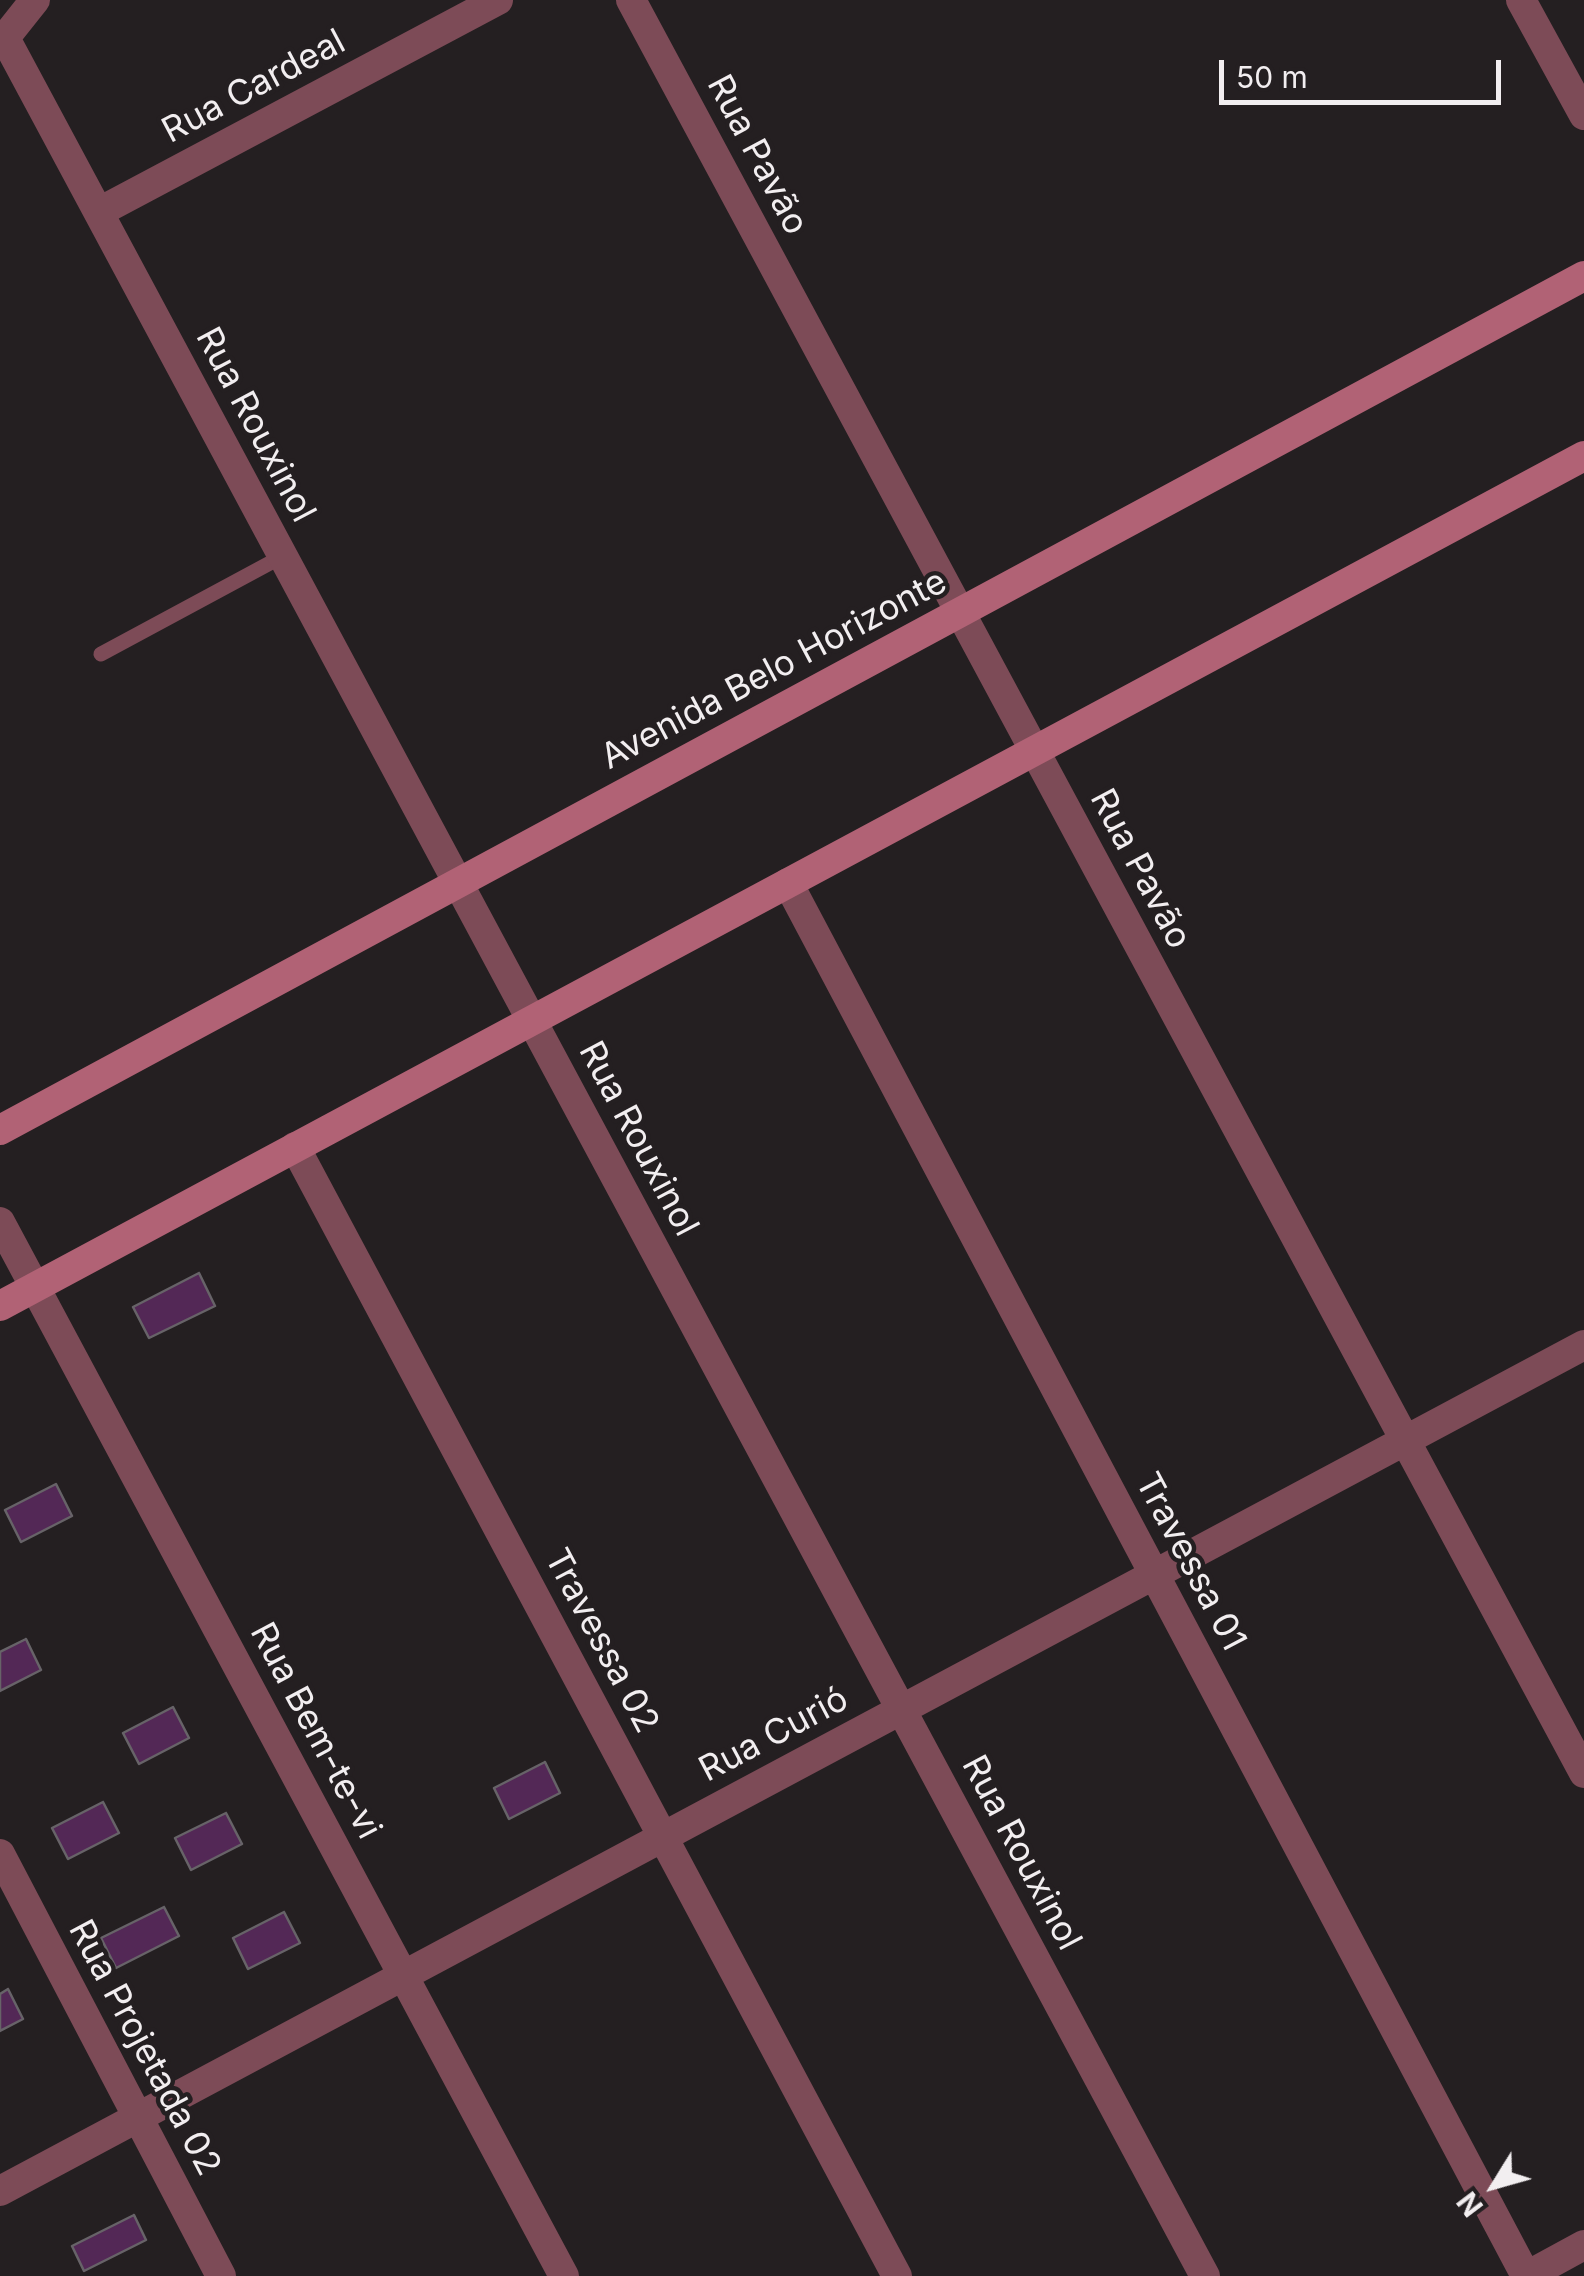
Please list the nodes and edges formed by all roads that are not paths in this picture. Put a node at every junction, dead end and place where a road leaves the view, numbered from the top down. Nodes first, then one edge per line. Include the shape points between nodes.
1 (35, 0) edge
2 (498, 0) edge
3 (630, 0) edge
4 (1521, 0) edge
5 (2, 41) edge
6 (1584, 115) edge
7 (99, 212) junction
8 (1584, 276) edge
9 (1584, 456) edge
10 (283, 556) junction
11 (960, 613) junction
12 (100, 654) dead end
13 (1034, 750) junction
14 (458, 883) junction
15 (788, 883) junction
16 (532, 1020) junction
17 (0, 1130) edge
18 (295, 1147) junction
19 (0, 1222) edge
20 (35, 1287) junction
21 (0, 1306) edge
22 (1584, 1345) edge
23 (1405, 1441) junction
24 (1155, 1575) junction
25 (902, 1710) junction
26 (1584, 1773) edge
27 (663, 1837) junction
28 (0, 1854) edge
29 (403, 1976) junction
30 (137, 2118) junction
31 (0, 2191) edge
32 (1584, 2246) edge
33 (221, 2276) edge
34 (564, 2276) edge
35 (897, 2276) edge
36 (1204, 2276) edge
37 (1526, 2276) edge

1 - 5 street
2 - 7 street, Rua Cardeal
3 - 11 street, Rua Pavão
4 - 6 street
5 - 7 street, Rua Rouxinol
7 - 10 street, Rua Rouxinol
8 - 11 street, Avenida Belo Horizonte
9 - 13 street
10 - 12 lane
10 - 14 street, Rua Rouxinol
11 - 13 street, Rua Pavão
11 - 14 street, Avenida Belo Horizonte
13 - 15 street
13 - 23 street, Rua Pavão
14 - 16 street, Rua Rouxinol
14 - 17 street, Avenida Belo Horizonte
15 - 16 street
15 - 24 street, Travessa 01
16 - 18 street
16 - 25 street, Rua Rouxinol
18 - 20 street
18 - 27 street, Travessa 02
19 - 20 street, Rua Bem-te-vi
20 - 21 street
20 - 29 street, Rua Bem-te-vi
22 - 23 street, Rua Curió
23 - 24 street, Rua Curió
23 - 26 street, Rua Pavão
24 - 25 street, Rua Curió
24 - 37 street, Travessa 01
25 - 27 street, Rua Curió
25 - 36 street, Rua Rouxinol
27 - 29 street, Rua Curió
27 - 35 street, Travessa 02
28 - 30 street, Rua Projetada 02
29 - 30 street, Rua Curió
29 - 34 street, Rua Bem-te-vi
30 - 31 street, Rua Curió
30 - 33 street, Rua Projetada 02
32 - 37 street

